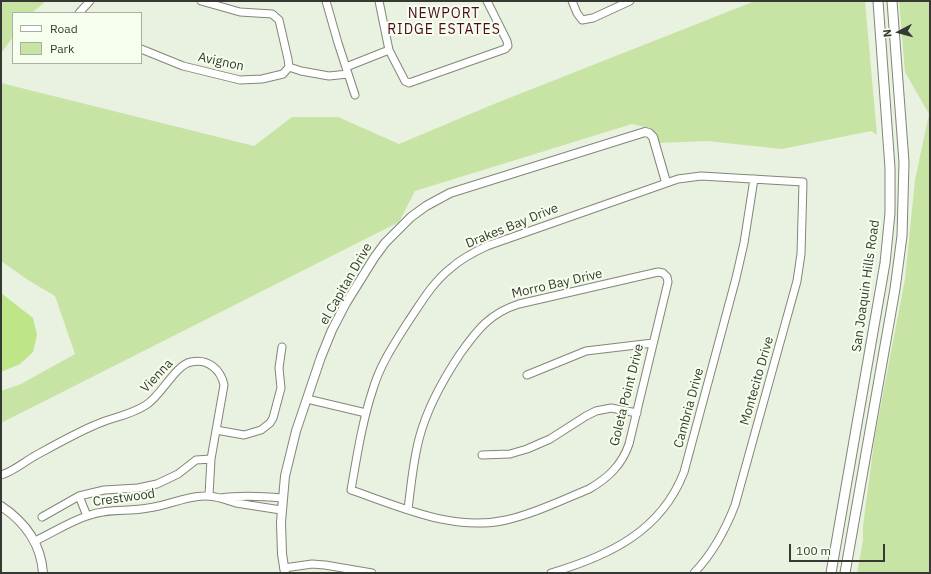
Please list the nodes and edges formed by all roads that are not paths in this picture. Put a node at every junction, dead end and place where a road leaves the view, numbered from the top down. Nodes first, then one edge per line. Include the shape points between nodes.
1 (90, 1) edge
2 (326, 1) edge
3 (378, 1) edge
4 (487, 1) edge
5 (572, 1) edge
6 (630, 1) edge
7 (878, 1) edge
8 (892, 1) edge
9 (205, 2) edge
10 (80, 12) edge
11 (142, 49) edge
12 (389, 50) junction
13 (288, 63) junction
14 (347, 70) junction
15 (355, 95) dead end
16 (754, 179) junction
17 (666, 182) junction
18 (803, 182) joint
19 (652, 273) joint
20 (653, 343) junction
21 (282, 347) dead end
22 (527, 375) dead end
23 (307, 399) junction
24 (366, 413) junction
25 (636, 413) junction
26 (216, 430) junction
27 (482, 455) dead end
28 (211, 459) junction
29 (1, 475) edge
30 (351, 490) joint
31 (79, 496) junction
32 (209, 496) junction
33 (220, 498) junction
34 (282, 498) junction
35 (1, 506) edge
36 (408, 509) junction
37 (282, 510) junction
38 (87, 516) junction
39 (42, 517) dead end
40 (35, 542) junction
41 (284, 570) edge
42 (343, 570) edge
43 (43, 573) edge
44 (372, 573) edge
45 (551, 573) edge
46 (694, 573) edge
47 (831, 573) edge
48 (845, 573) edge

1 - 10 street
2 - 14 street
3 - 12 street
4 - 12 street via 507,41 508,46 505,49 409,83
5 - 6 street via 582,20 593,18
7 - 47 main road, San Joaquin Hills Road via 890,168 890,213 885,263
8 - 48 main road, San Joaquin Hills Road via 904,162 902,236
9 - 13 street via 240,12 272,14 279,20
11 - 13 street, Avignon via 183,66 240,80 262,79 283,74
12 - 14 street
13 - 14 street via 301,71 328,76
14 - 15 street
16 - 17 street, Drakes Bay Drive via 701,176
16 - 18 street, Drakes Bay Drive
16 - 45 street, Cambria Drive via 736,278 684,472 674,494 652,522 626,541 588,560
17 - 23 street, el Capitan Drive via 653,137 645,132 468,187 426,206 384,243 346,303 327,343
17 - 24 street, Drakes Bay Drive via 487,246 450,268 431,288 394,344 373,388
18 - 46 street, Montecito Drive via 798,276 735,506 720,539
19 - 20 street, Goleta Point Drive via 663,273 668,282
19 - 36 street, Morro Bay Drive via 519,304 487,321 472,337 431,405 418,445
20 - 22 street via 586,351
20 - 25 street, Goleta Point Drive
21 - 26 street via 279,368 281,388 270,423 261,430 244,434
23 - 24 street
23 - 34 street, el Capitan Drive via 292,446
24 - 30 street, Drakes Bay Drive
25 - 27 street via 611,408 596,411 527,449 510,454
25 - 36 street, Goleta Point Drive via 629,444 621,461 606,479 589,489 520,516 490,523 451,521
26 - 28 street, Vienna
26 - 29 street, Vienna via 223,391 221,376 210,364 191,362 179,368 163,390 136,412 94,425
28 - 31 street via 196,460 178,474 157,484 104,490
28 - 32 street, Vienna
30 - 36 street, Goleta Point Drive
31 - 38 street
31 - 39 street
32 - 33 street, Crestwood
32 - 38 street, Crestwood via 185,498 149,508 111,510
33 - 34 street, Crestwood via 237,495
33 - 37 street, Crestwood via 236,504
34 - 37 street, el Capitan Drive
35 - 40 street via 18,518
37 - 41 street, el Capitan Drive
38 - 40 street, Crestwood
40 - 43 street
41 - 42 street via 312,564
42 - 44 street

